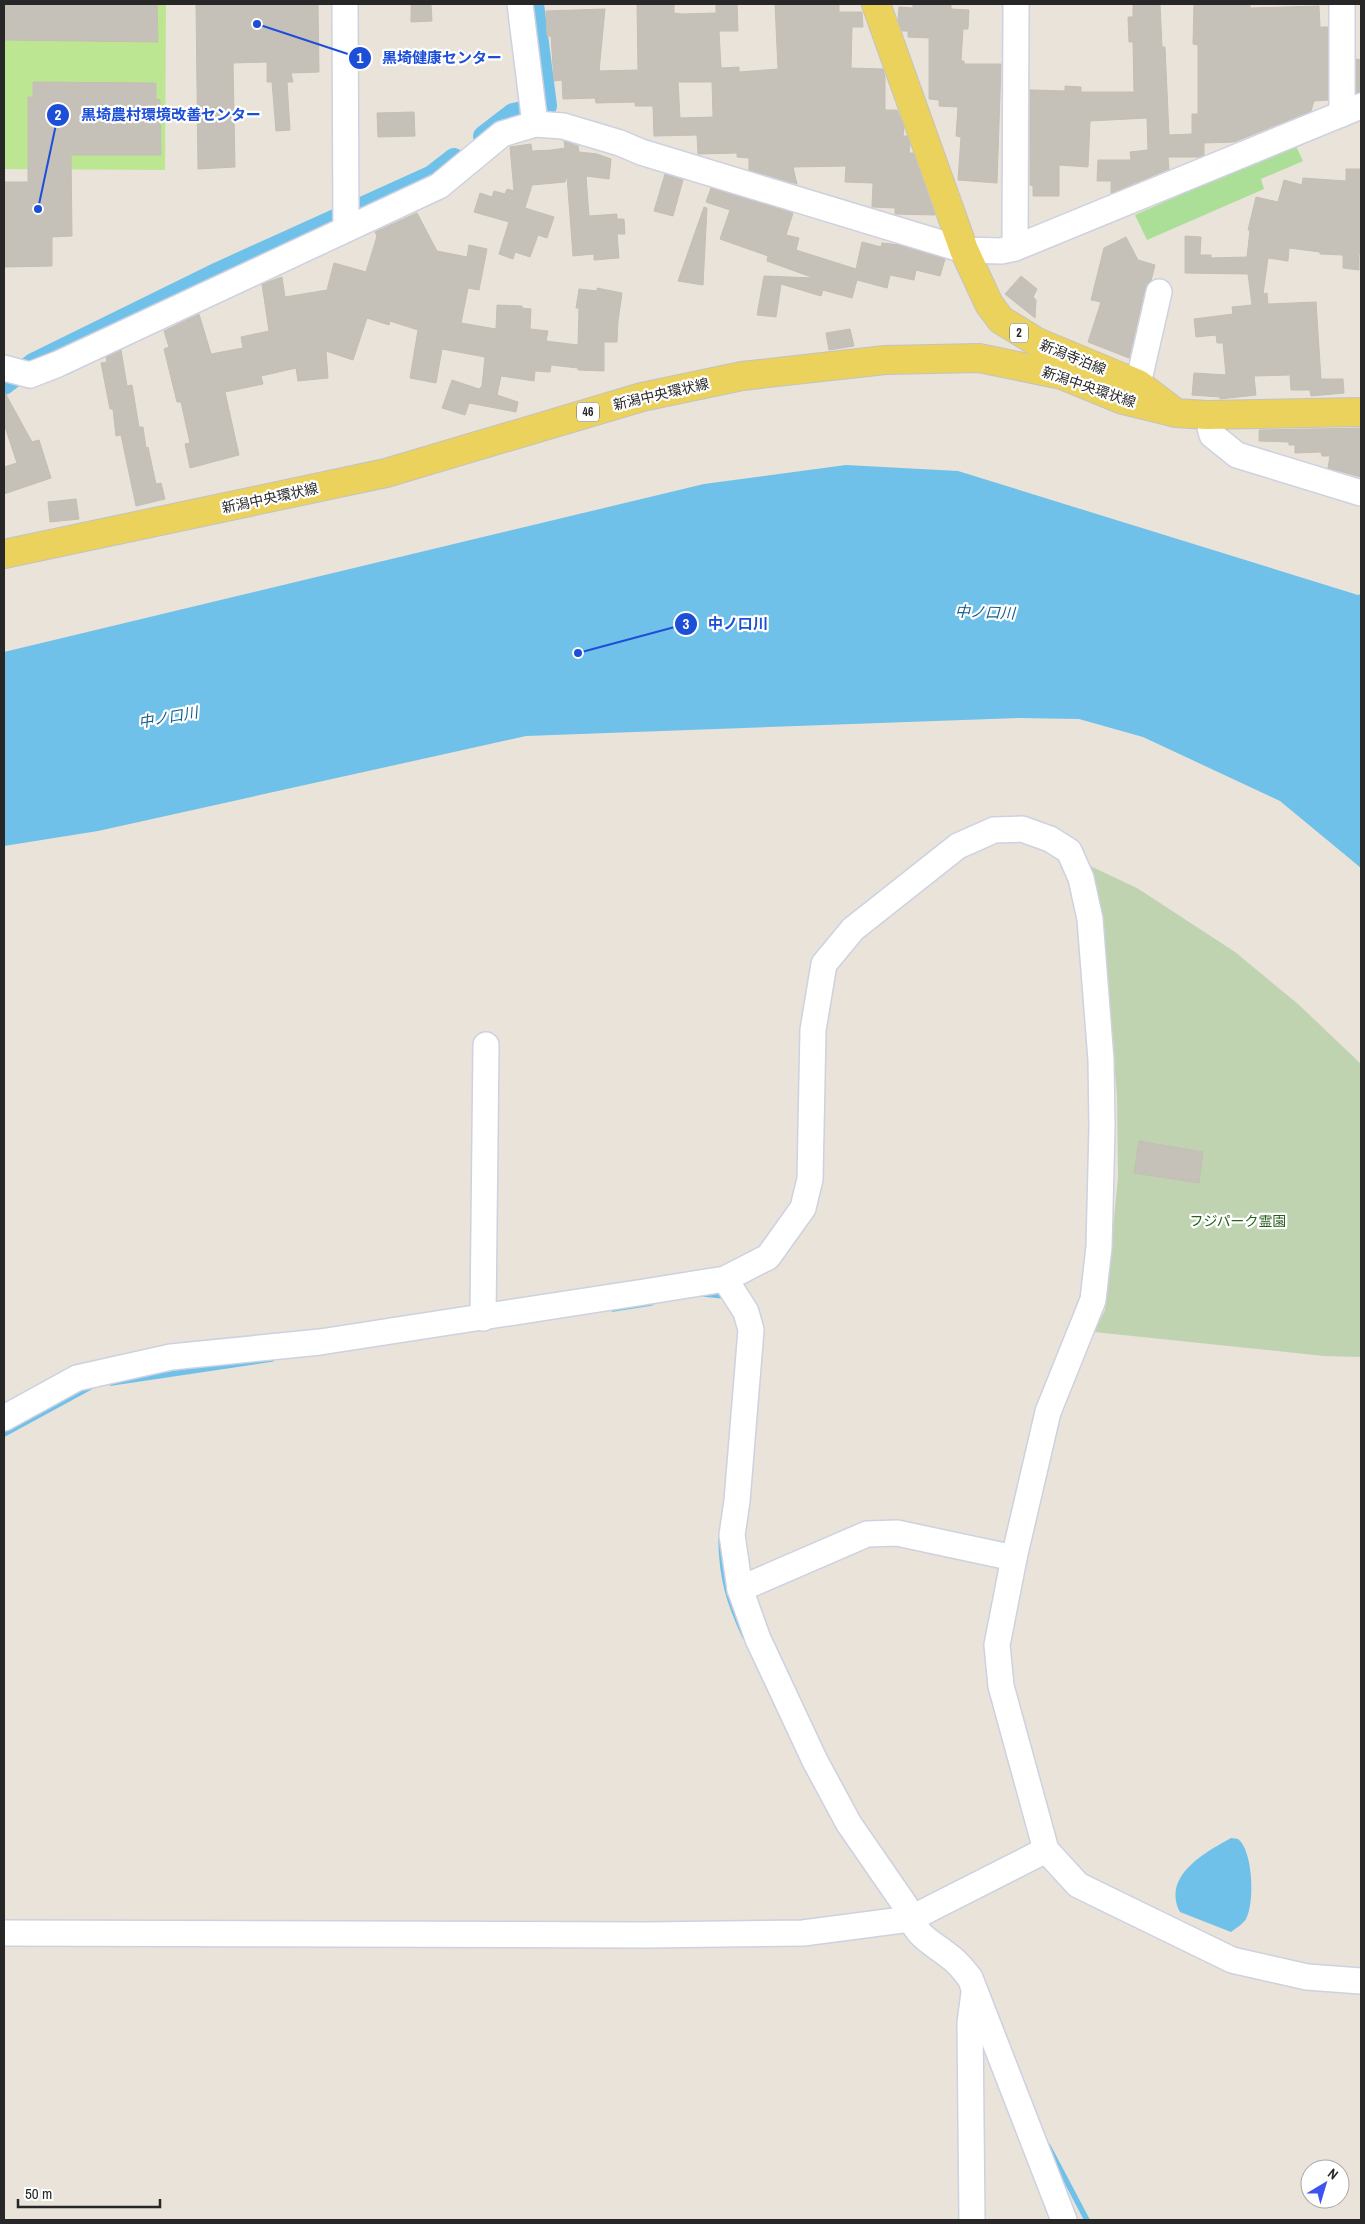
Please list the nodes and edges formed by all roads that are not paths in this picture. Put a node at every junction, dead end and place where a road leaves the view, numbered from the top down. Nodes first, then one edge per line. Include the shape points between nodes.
1 (344, 4) edge
2 (520, 4) edge
3 (876, 4) edge
4 (1016, 4) edge
5 (1342, 4) edge
6 (1352, 110) edge
7 (535, 124) junction
8 (346, 229) junction
9 (1014, 248) junction
10 (964, 250) junction
11 (1159, 292) dead end
12 (4, 368) edge
13 (1138, 384) junction
14 (1361, 412) edge
15 (1176, 413) junction
16 (1207, 415) junction
17 (1361, 493) edge
18 (4, 554) edge
19 (486, 1045) dead end
20 (725, 1279) junction
21 (483, 1318) junction
22 (4, 1418) edge
23 (1014, 1558) junction
24 (740, 1589) junction
25 (1046, 1850) junction
26 (910, 1919) junction
27 (4, 1933) edge
28 (1361, 1981) edge
29 (974, 1993) junction
30 (972, 2220) edge
31 (1064, 2220) edge

1 - 8 street
2 - 7 street
3 - 10 main road, 新潟寺泊線 / 2
4 - 9 street
5 - 6 street
6 - 9 street
7 - 8 street via 502,134 440,186
7 - 10 street via 563,126
8 - 12 street via 58,364 30,374
9 - 10 street
10 - 13 main road, 新潟寺泊線 / 2 via 989,304 1001,320 1036,342
11 - 13 street
13 - 15 main road, 新潟寺泊線 / 2
14 - 16 main road
15 - 16 main road
15 - 18 main road, 新潟中央環状線 / 46 via 1122,400 1062,375 979,358 885,360 742,376 642,397 386,473
16 - 17 street via 1212,435 1236,455
19 - 21 street
20 - 21 street
20 - 23 street via 768,1257 803,1208 810,1179 813,1030 824,964 853,929 958,846 994,830 1022,829 1050,839 1069,851 1081,878 1090,919 1096,986 1102,1127 1099,1247 1093,1300 1048,1412
20 - 24 street via 746,1312 752,1330 732,1535
21 - 22 street via 320,1342 171,1357 77,1378
23 - 24 street via 897,1533 867,1534
23 - 25 street via 997,1645 1001,1686
24 - 26 street via 758,1639 815,1761 848,1824 905,1905
25 - 26 street
25 - 28 street via 1078,1885 1232,1960 1307,1977
26 - 27 street via 803,1933
26 - 29 street via 925,1940 955,1960 970,1978
29 - 30 street via 970,2023
29 - 31 street via 990,2026

